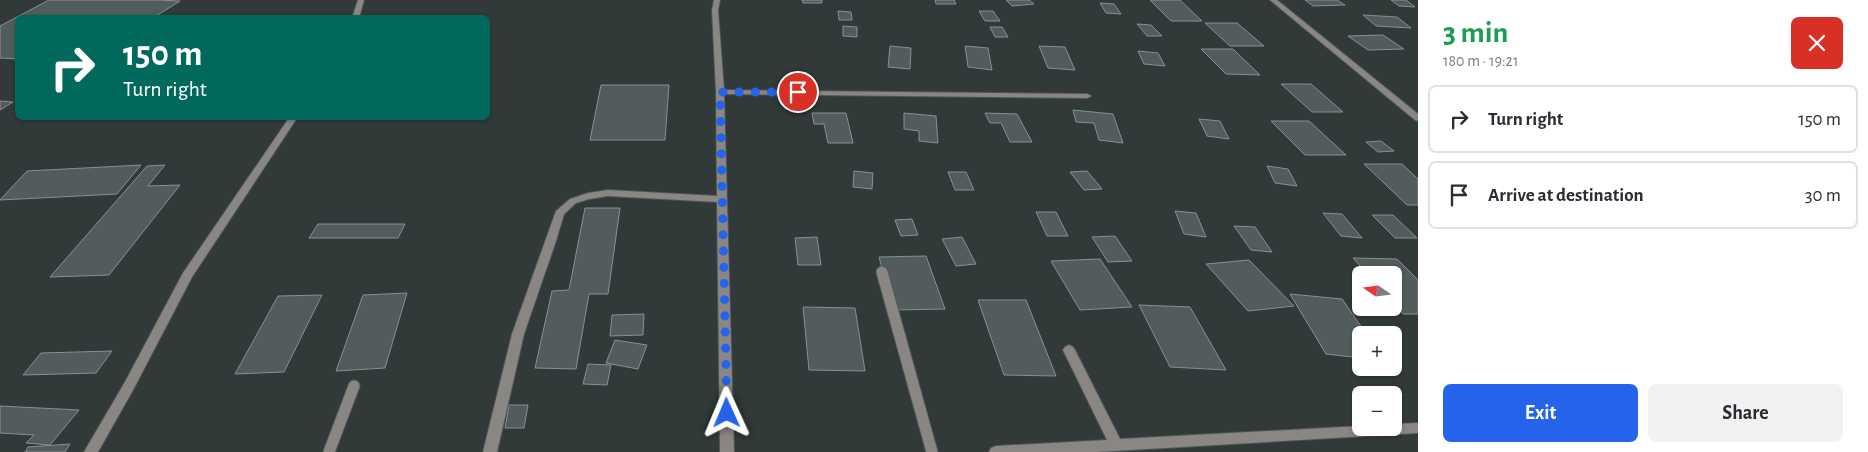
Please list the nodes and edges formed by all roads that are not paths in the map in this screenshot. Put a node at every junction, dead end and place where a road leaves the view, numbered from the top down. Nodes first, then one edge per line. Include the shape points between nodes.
1 (361, 0) edge
2 (717, 0) edge
3 (1273, 0) edge
4 (356, 15) edge
5 (720, 92) junction
6 (1087, 96) dead end
7 (1418, 118) edge
8 (292, 120) edge
9 (722, 199) junction
10 (882, 272) dead end
11 (1069, 350) dead end
12 (354, 386) dead end
13 (1418, 428) edge
14 (1116, 445) junction
15 (91, 452) edge
16 (329, 452) edge
17 (490, 452) edge
18 (727, 452) edge
19 (932, 452) edge
20 (996, 452) edge

1 - 4 street
2 - 5 street via 714,10
3 - 7 street
5 - 6 street
5 - 9 street
8 - 15 street via 187,276
9 - 17 street via 608,193 573,202 558,213 518,334
9 - 18 street
10 - 19 lane
11 - 14 street
12 - 16 lane
13 - 14 street
14 - 20 street

